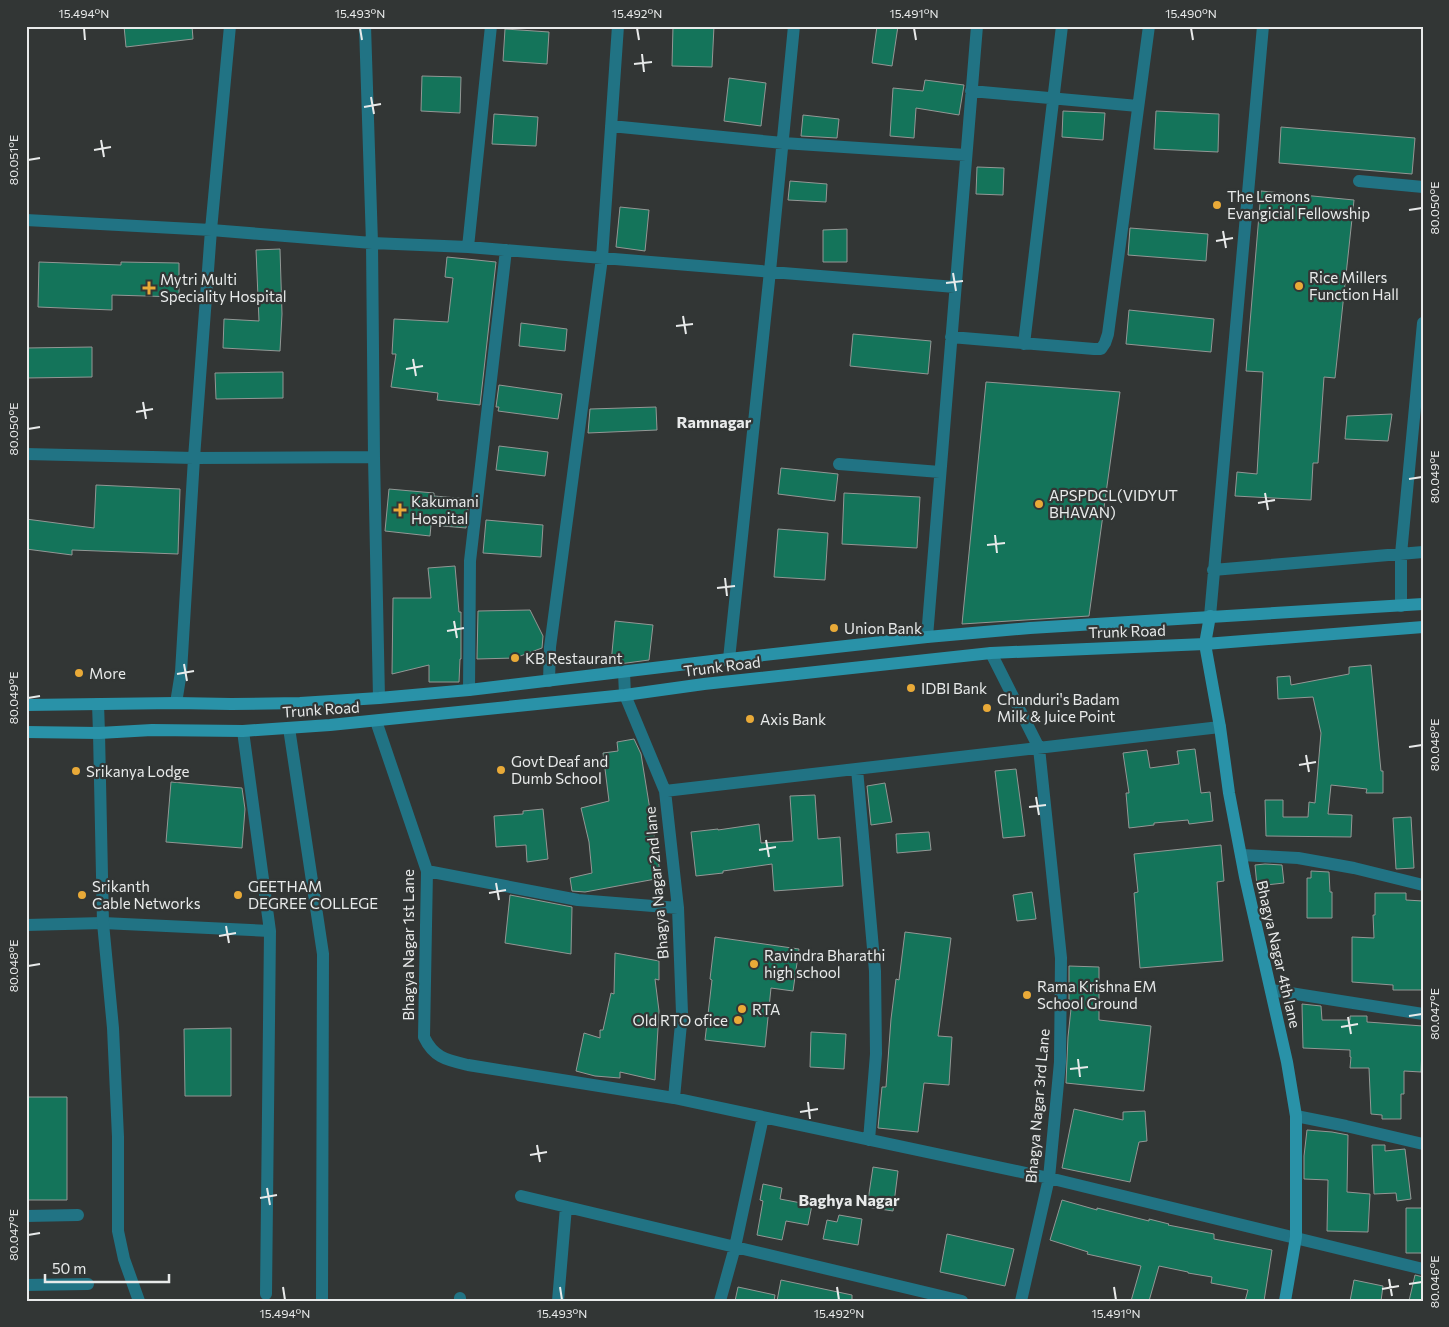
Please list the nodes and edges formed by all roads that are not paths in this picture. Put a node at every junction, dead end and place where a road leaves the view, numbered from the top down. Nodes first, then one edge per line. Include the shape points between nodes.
1 (230, 26) edge
2 (365, 26) edge
3 (490, 26) edge
4 (618, 26) edge
5 (794, 26) edge
6 (977, 26) edge
7 (1062, 26) edge
8 (1149, 26) edge
9 (1263, 26) edge
10 (972, 91) junction
11 (1054, 99) junction
12 (1138, 106) junction
13 (611, 126) junction
14 (783, 143) junction
15 (966, 155) junction
16 (1359, 181) dead end
17 (1423, 187) edge
18 (26, 220) edge
19 (211, 230) junction
20 (372, 243) junction
21 (468, 247) junction
22 (506, 250) junction
23 (602, 258) junction
24 (770, 270) junction
25 (955, 287) junction
26 (1423, 323) edge
27 (951, 337) junction
28 (1024, 344) junction
29 (26, 454) edge
30 (374, 456) junction
31 (194, 458) junction
32 (839, 464) dead end
33 (940, 472) junction
34 (1423, 552) edge
35 (1401, 554) junction
36 (1213, 570) junction
37 (1423, 604) edge
38 (1401, 606) junction
39 (1210, 616) junction
40 (1423, 627) edge
41 (927, 637) junction
42 (1205, 644) junction
43 (991, 653) junction
44 (729, 659) junction
45 (624, 672) junction
46 (549, 681) junction
47 (469, 690) junction
48 (625, 695) junction
49 (379, 698) junction
50 (176, 703) junction
51 (98, 704) junction
52 (26, 705) edge
53 (376, 721) junction
54 (1220, 727) junction
55 (290, 728) junction
56 (243, 731) junction
57 (26, 732) edge
58 (99, 733) junction
59 (1039, 748) junction
60 (857, 769) junction
61 (665, 791) junction
62 (1240, 855) junction
63 (427, 871) junction
64 (1423, 884) edge
65 (678, 908) junction
66 (103, 923) junction
67 (26, 925) edge
68 (270, 931) junction
69 (1271, 990) junction
70 (1423, 1014) edge
71 (674, 1098) junction
72 (1296, 1116) junction
73 (763, 1117) junction
74 (870, 1140) junction
75 (1423, 1144) edge
76 (1049, 1178) junction
77 (522, 1196) dead end
78 (566, 1207) junction
79 (78, 1215) dead end
80 (26, 1216) edge
81 (1296, 1237) junction
82 (735, 1247) junction
83 (1423, 1269) edge
84 (88, 1284) dead end
85 (26, 1285) edge
86 (266, 1294) dead end
87 (139, 1301) edge
88 (322, 1301) edge
89 (558, 1301) edge
90 (720, 1301) edge
91 (962, 1301) edge
92 (1021, 1301) edge
93 (1285, 1301) edge

1 - 19 street
2 - 20 street
3 - 21 street
4 - 13 street
5 - 14 street
6 - 10 street
7 - 11 street
8 - 12 street
9 - 36 street
10 - 11 street
10 - 15 street
11 - 12 street
11 - 28 street
12 - 28 street via 1105,343 1101,349 1094,350
13 - 14 street
13 - 23 street
14 - 15 street
14 - 24 street
15 - 25 street
16 - 17 street
18 - 19 street
19 - 20 street
19 - 31 street
20 - 21 street
20 - 30 street
21 - 22 street
22 - 23 street
22 - 47 street via 470,561
23 - 24 street
23 - 46 street via 550,647
24 - 25 street
24 - 44 street
25 - 27 street
26 - 35 street
27 - 28 street
27 - 33 street
29 - 31 street
30 - 31 street
30 - 49 street
31 - 50 street via 181,672
32 - 33 street
33 - 41 street
34 - 35 street
35 - 36 street
35 - 38 street
36 - 39 street
37 - 38 main road
38 - 39 main road
39 - 41 main road
39 - 42 main road, Bhagya Nagar 4th lane
40 - 42 main road, Trunk Road
41 - 44 main road
42 - 43 main road, Trunk Road
42 - 54 main road, Bhagya Nagar 4th lane
43 - 48 main road, Trunk Road
43 - 59 street, Bhagya Nagar 3rd Lane
44 - 45 main road
45 - 46 main road
45 - 48 street, Bhagya Nagar 2nd lane
46 - 47 main road
47 - 49 main road
48 - 53 main road, Trunk Road
48 - 61 street, Bhagya Nagar 2nd lane
49 - 50 main road via 300,703
50 - 51 main road
51 - 52 main road
51 - 58 street
53 - 55 main road, Trunk Road
53 - 63 street, Bhagya Nagar 1st Lane
54 - 59 street
54 - 62 main road, Bhagya Nagar 4th lane
55 - 56 main road, Trunk Road
55 - 88 street via 322,954
56 - 58 main road, Trunk Road
56 - 68 street
57 - 58 main road, Trunk Road
58 - 66 street
59 - 60 street
59 - 76 street, Bhagya Nagar 3rd Lane via 1061,958 1060,1062
60 - 61 street
60 - 74 street via 875,971 876,1054
61 - 65 street, Bhagya Nagar 2nd lane
62 - 64 street via 1298,858
62 - 69 main road, Bhagya Nagar 4th lane
63 - 65 street via 578,900
63 - 71 street, Bhagya Nagar 1st Lane via 424,1037 436,1054 468,1065
65 - 71 street, Bhagya Nagar 2nd lane via 682,1013
66 - 67 street
66 - 68 street
66 - 87 street via 114,1028 118,1231
68 - 86 street
69 - 70 street
69 - 72 main road, Bhagya Nagar 4th lane via 1288,1062
71 - 73 street
72 - 75 street
72 - 81 main road, Bhagya Nagar 4th lane
73 - 74 street
73 - 82 street
74 - 76 street
76 - 81 street
76 - 92 street, Bhagya Nagar 3rd Lane
77 - 78 street
78 - 82 street
78 - 89 street
79 - 80 street
81 - 83 street
81 - 93 main road, Bhagya Nagar 4th lane
82 - 90 street
82 - 91 street
84 - 85 street

